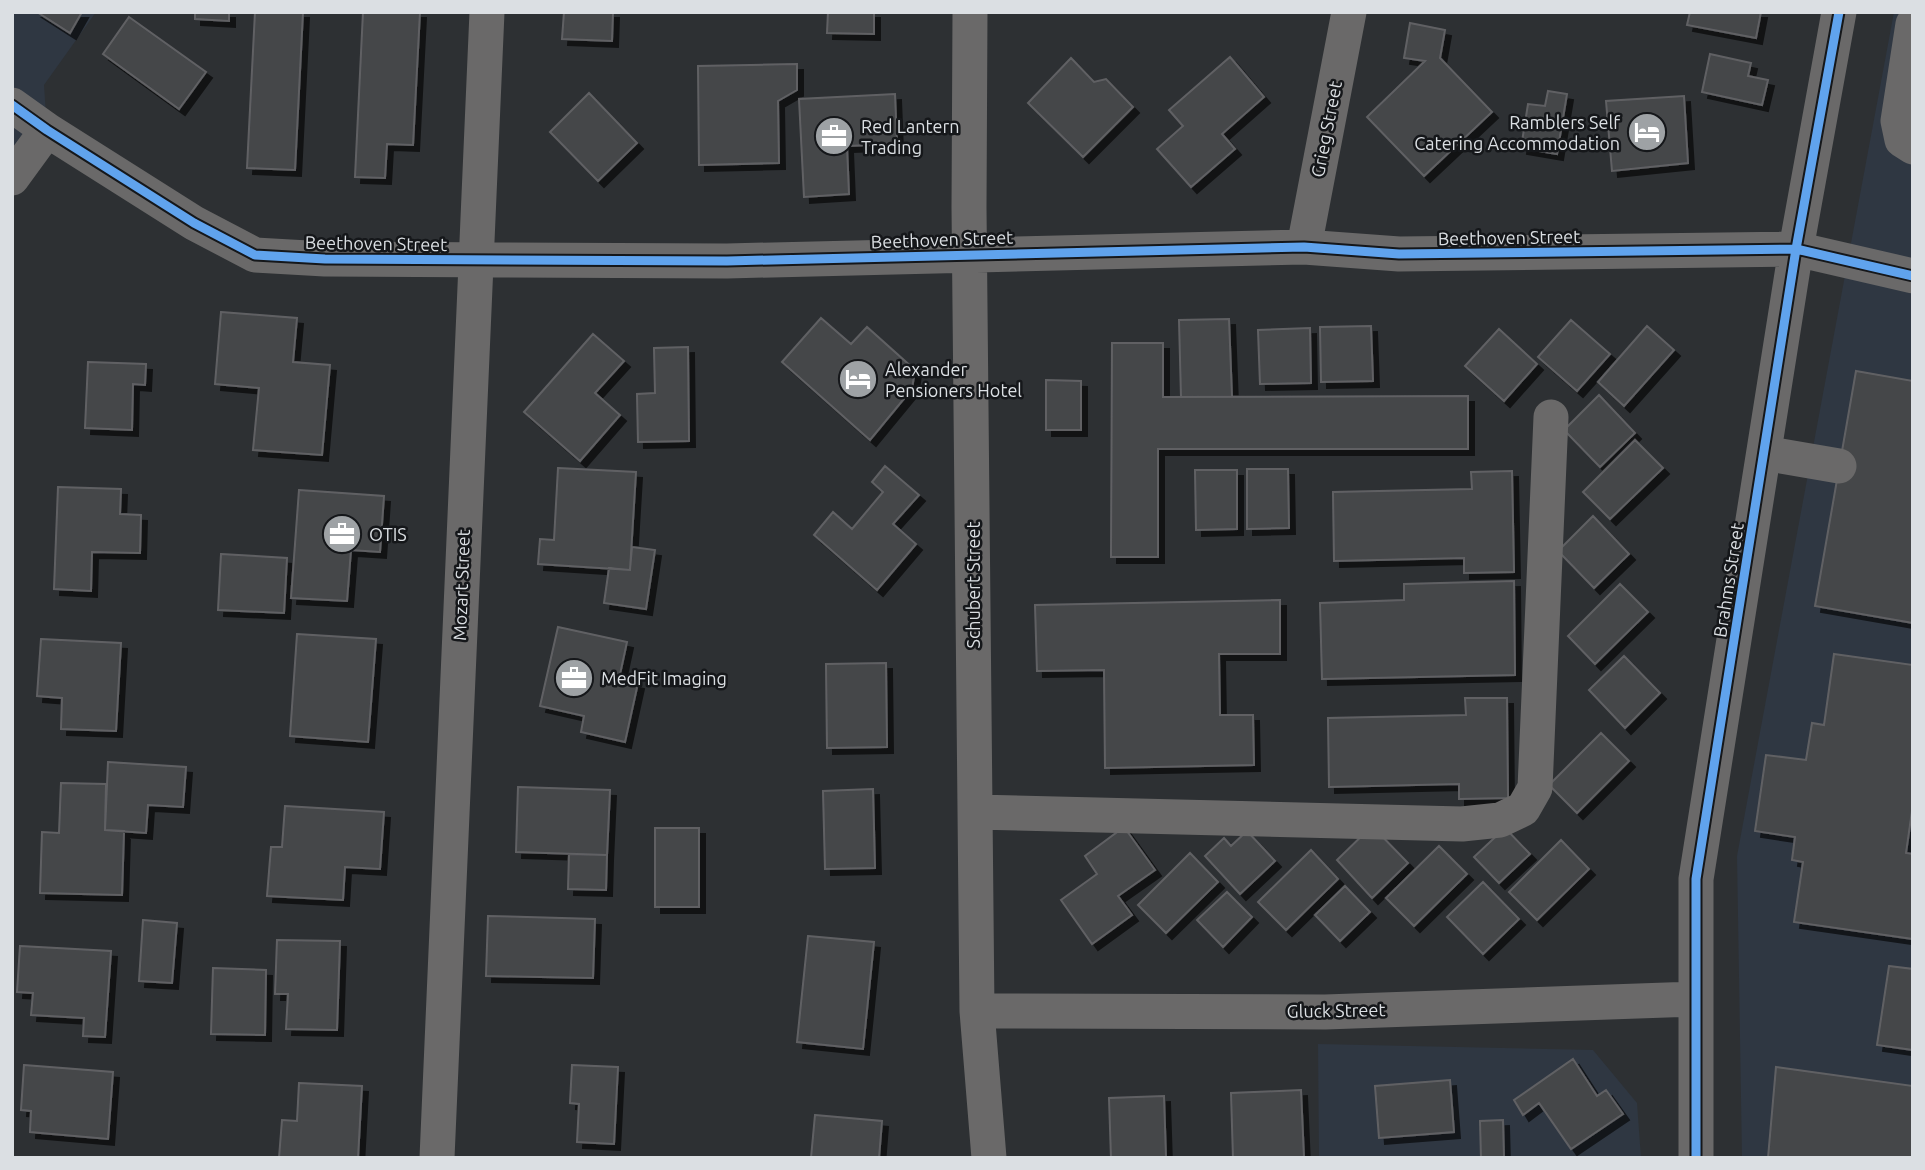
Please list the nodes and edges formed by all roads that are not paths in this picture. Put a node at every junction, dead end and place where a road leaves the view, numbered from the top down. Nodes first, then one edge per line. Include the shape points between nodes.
1 (487, 12) edge
2 (970, 12) edge
3 (1349, 12) edge
4 (1839, 12) edge
5 (1913, 24) edge
6 (1913, 93) edge
7 (12, 105) edge
8 (47, 130) junction
9 (1913, 135) edge
10 (1913, 147) edge
11 (12, 178) edge
12 (1304, 247) junction
13 (1796, 249) junction
14 (971, 254) junction
15 (475, 260) junction
16 (1913, 276) edge
17 (1551, 417) dead end
18 (1762, 464) junction
19 (1838, 477) dead end
20 (975, 812) junction
21 (1695, 999) junction
22 (977, 1011) junction
23 (437, 1158) edge
24 (989, 1158) edge
25 (1696, 1158) edge

1 - 15 street, Mozart Street
2 - 14 street, Schubert Street
3 - 12 street, Grieg Street
4 - 13 street, Brahms Street
5 - 10 street via 1898,121 1902,140
6 - 9 street via 1908,123
7 - 8 street, Beethoven Street
8 - 11 street
8 - 15 street, Beethoven Street via 194,223 255,255
12 - 13 street, Beethoven Street via 1399,254
12 - 14 street, Beethoven Street
13 - 16 street, Beethoven Street
13 - 18 street, Brahms Street
14 - 15 street, Beethoven Street via 727,261
14 - 20 street, Schubert Street
15 - 23 street, Mozart Street
17 - 20 street via 1535,788 1523,809 1500,820 1462,824
18 - 19 street
18 - 21 street, Brahms Street via 1696,878
20 - 22 street, Schubert Street
21 - 22 street, Gluck Street via 1325,1012
21 - 25 street, Brahms Street
22 - 24 street, Schubert Street

